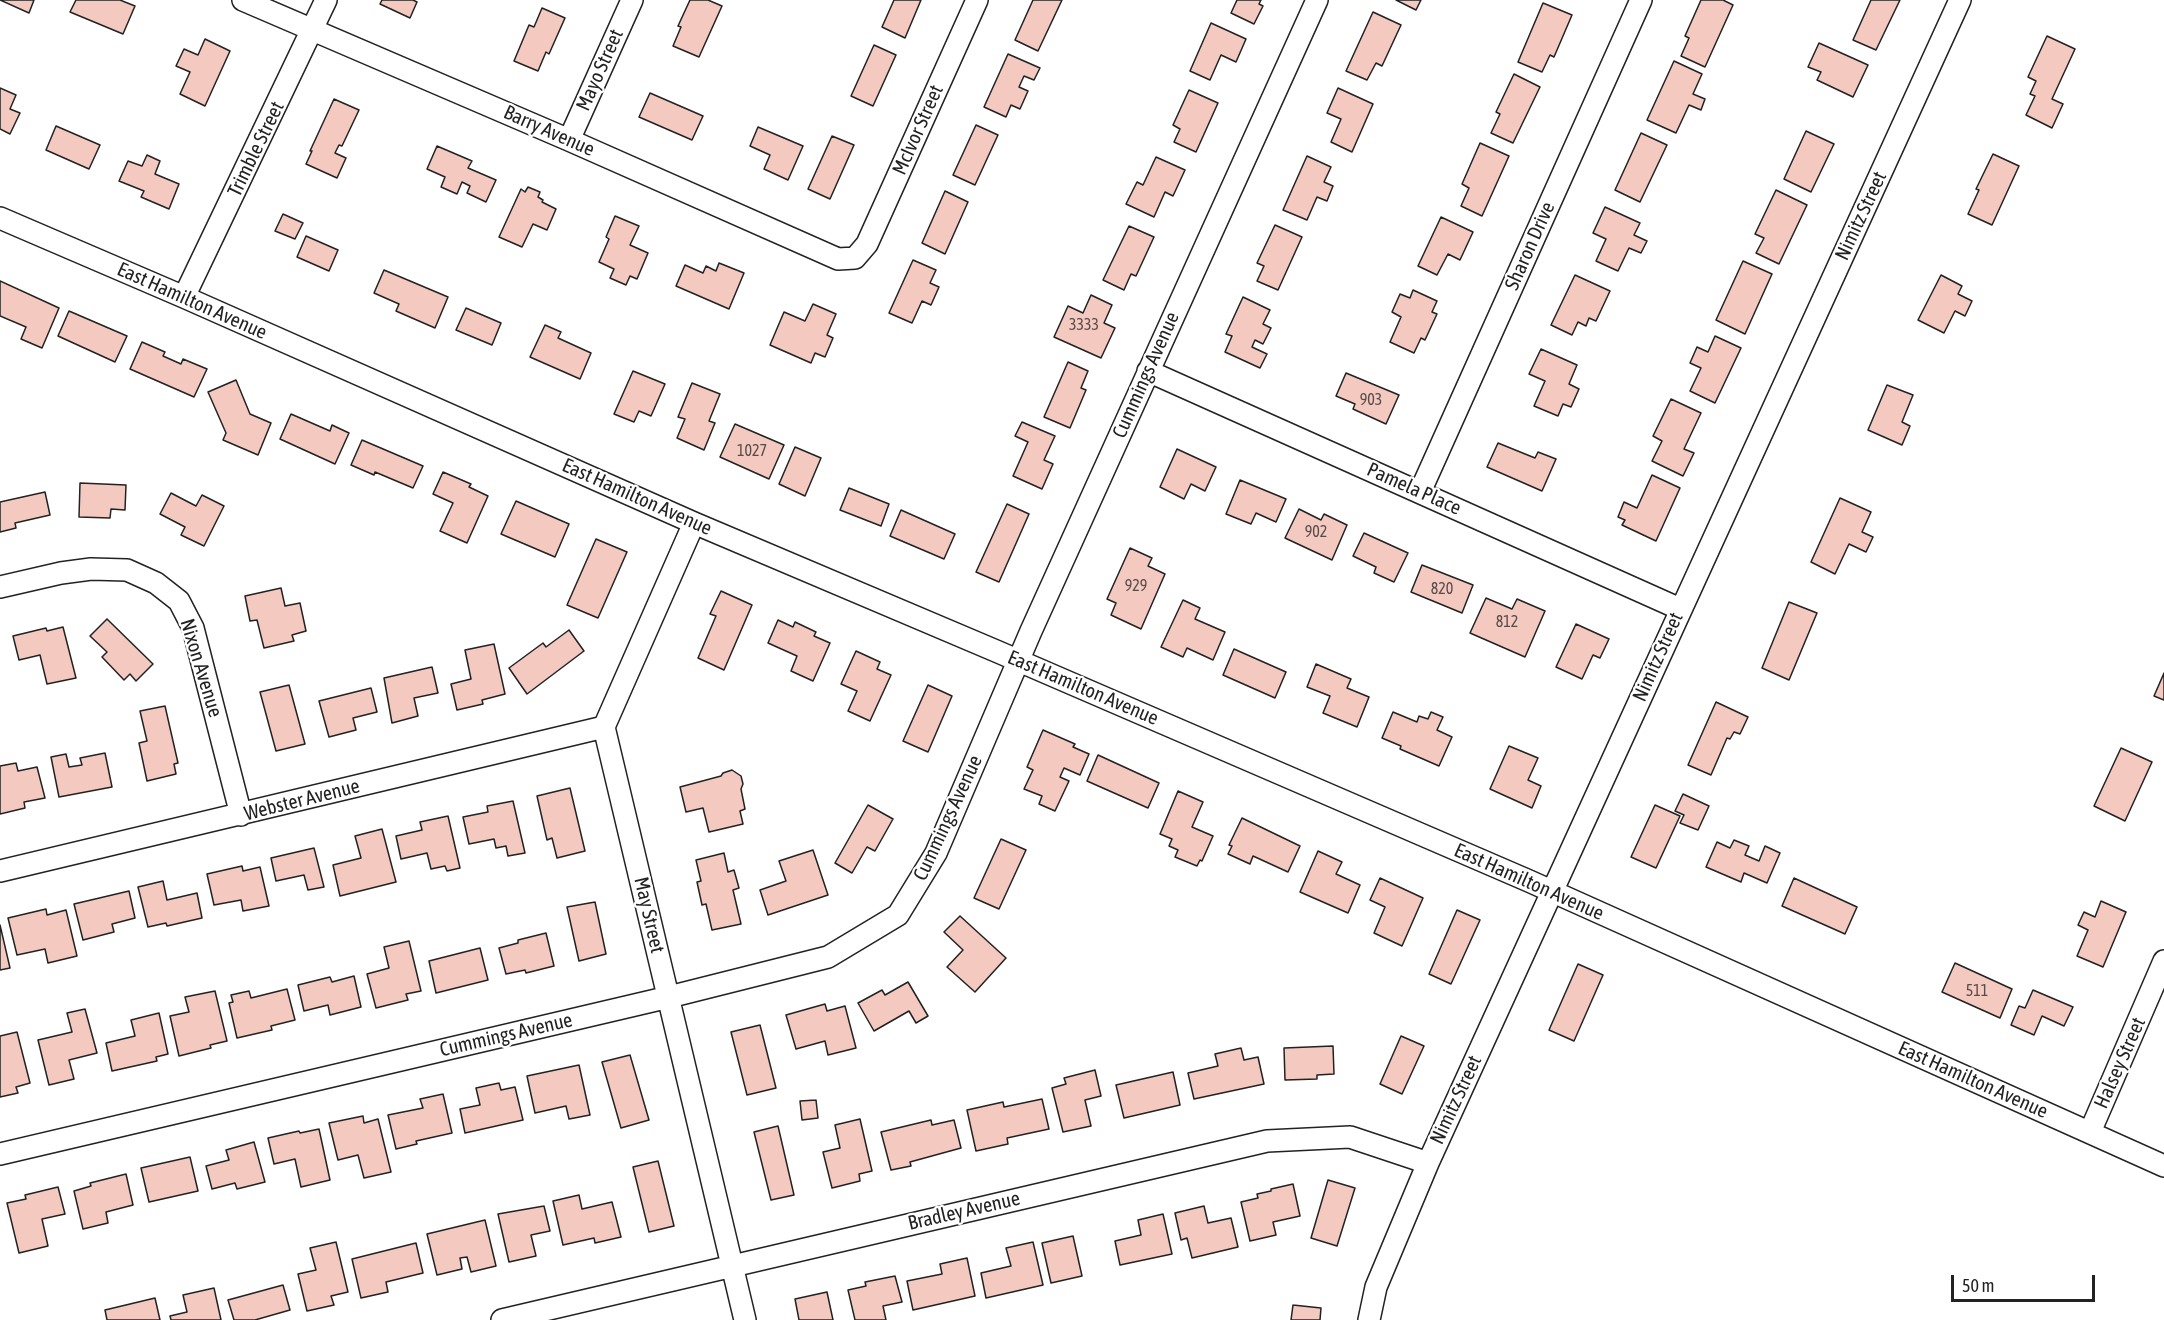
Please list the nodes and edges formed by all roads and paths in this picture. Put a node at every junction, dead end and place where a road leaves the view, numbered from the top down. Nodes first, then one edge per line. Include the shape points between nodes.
1 (243, 0) edge
2 (326, 0) edge
3 (632, 0) edge
4 (977, 0) edge
5 (1317, 0) edge
6 (1641, 0) edge
7 (1960, 0) edge
8 (313, 29) junction
9 (569, 140) junction
10 (0, 218) edge
11 (855, 258) joint
12 (184, 297) junction
13 (1148, 371) junction
14 (1420, 492) junction
15 (694, 523) junction
16 (0, 587) edge
17 (1680, 609) junction
18 (1018, 660) junction
19 (604, 727) junction
20 (241, 814) junction
21 (0, 870) edge
22 (1552, 891) junction
23 (2164, 961) edge
24 (669, 996) junction
25 (2090, 1132) junction
26 (0, 1154) edge
27 (1428, 1163) junction
28 (2164, 1166) edge
29 (733, 1267) junction
30 (502, 1320) edge
31 (745, 1320) edge
32 (1370, 1320) edge

1 - 8 street, Barry Avenue
2 - 8 street, Trimble Street
3 - 9 street, Mayo Street
4 - 11 street, McIvor Street via 867,244
5 - 13 street, Cummings Avenue
6 - 14 street, Sharon Drive
7 - 17 street, Nimitz Street
8 - 9 street, Barry Avenue
8 - 12 street, Trimble Street
9 - 11 street, Barry Avenue via 837,259
10 - 12 street, East Hamilton Avenue
12 - 15 street, East Hamilton Avenue
13 - 14 street, Pamela Place
13 - 18 street, Cummings Avenue
14 - 17 street, Pamela Place
15 - 18 street, East Hamilton Avenue
15 - 19 street
16 - 20 street, Nixon Avenue via 81,571 127,570 156,583 179,601 193,628
17 - 22 street, Nimitz Street
18 - 22 street, East Hamilton Avenue
18 - 24 street, Cummings Avenue via 936,853 898,915 828,957
19 - 20 street, Webster Avenue
19 - 24 street, May Street
20 - 21 street, Webster Avenue
22 - 25 street, East Hamilton Avenue
22 - 27 street, Nimitz Street
23 - 25 street, Halsey Street
24 - 26 street, Cummings Avenue
24 - 29 street, May Street
25 - 28 street, East Hamilton Avenue
27 - 29 street, Bradley Avenue via 1350,1137 1267,1141
27 - 32 street, Nimitz Street via 1376,1287
29 - 30 street, Bradley Avenue
29 - 31 street, May Street

